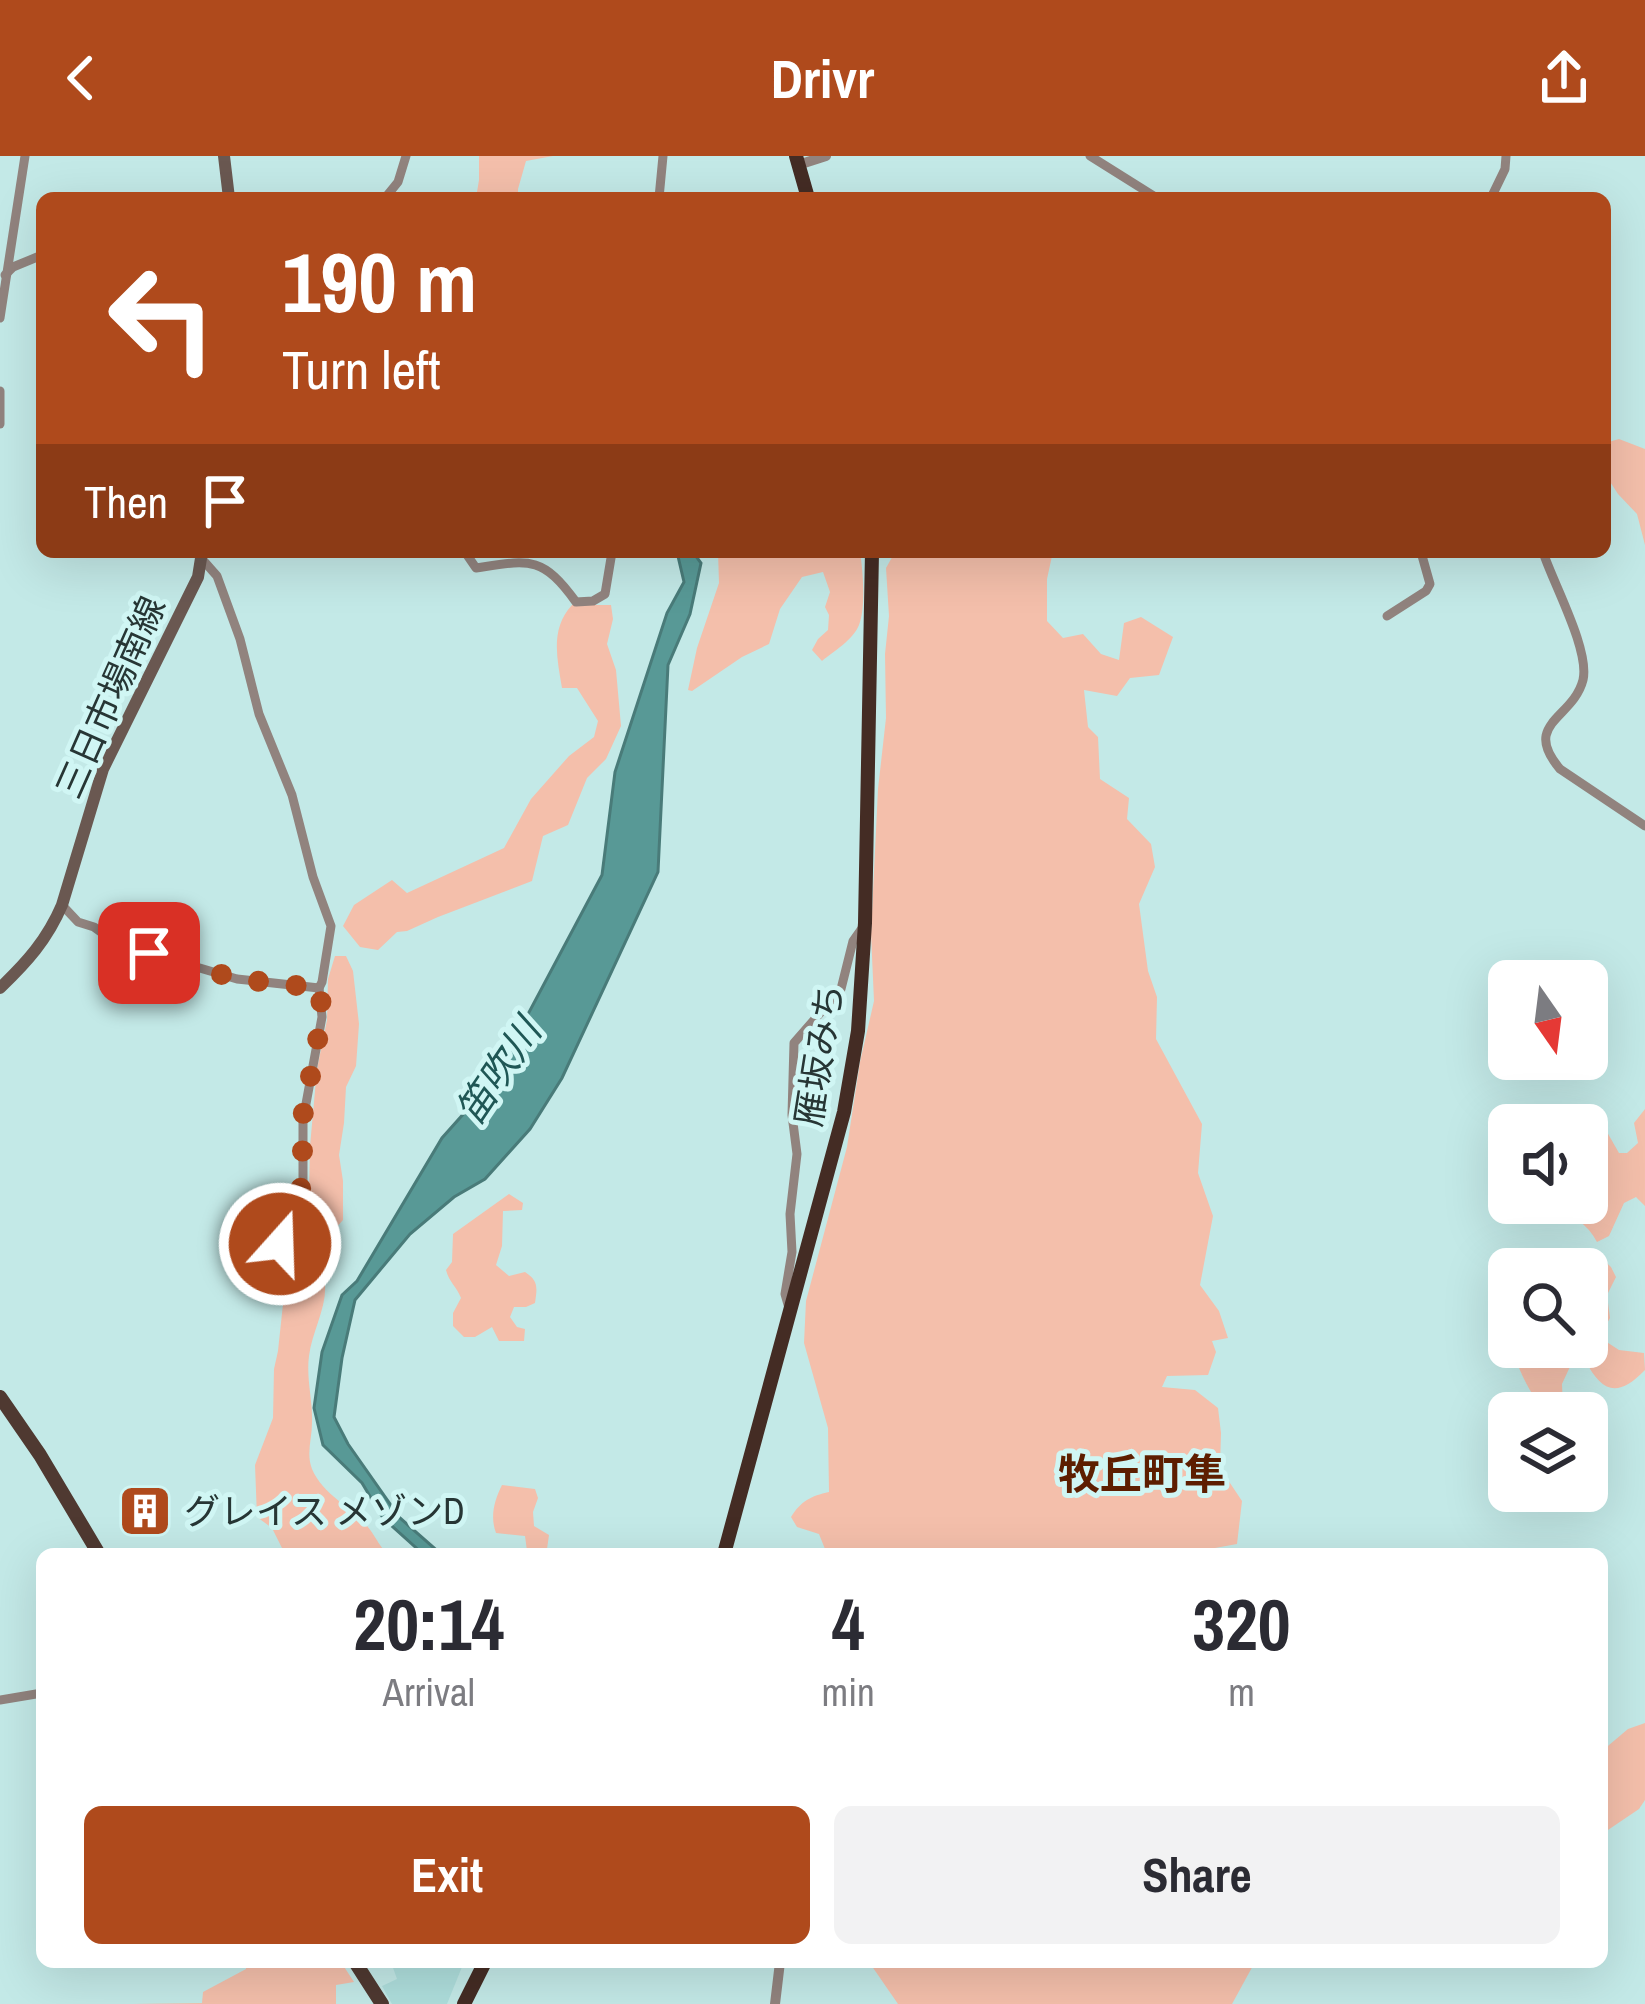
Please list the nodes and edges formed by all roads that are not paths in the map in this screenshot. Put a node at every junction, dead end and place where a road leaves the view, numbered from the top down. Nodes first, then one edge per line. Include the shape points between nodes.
1 (25, 156) edge
2 (224, 156) edge
3 (406, 156) edge
4 (663, 156) edge
5 (826, 156) edge
6 (1090, 156) edge
7 (1506, 156) edge
8 (797, 160) edge
9 (228, 192) edge
10 (390, 192) edge
11 (660, 192) edge
12 (806, 192) edge
13 (1147, 192) edge
14 (1494, 192) edge
15 (36, 257) edge
16 (3, 276) edge
17 (0, 318) edge
18 (0, 392) edge
19 (0, 424) edge
20 (201, 558) edge
21 (204, 558) edge
22 (469, 558) edge
23 (611, 558) edge
24 (872, 558) edge
25 (1423, 558) edge
26 (1545, 558) edge
27 (1387, 616) dead end
28 (1645, 826) edge
29 (62, 905) junction
30 (865, 923) junction
31 (0, 988) edge
32 (320, 988) junction
33 (280, 1261) dead end
34 (790, 1313) junction
35 (0, 1397) edge
36 (95, 1548) edge
37 (726, 1548) edge
38 (36, 1694) edge
39 (0, 1700) edge
40 (360, 1968) edge
41 (482, 1968) edge
42 (779, 1968) edge
43 (382, 2004) edge
44 (464, 2004) edge
45 (776, 2004) edge

1 - 16 street
2 - 9 main road
3 - 10 street
4 - 11 street
5 - 8 street
6 - 13 street
7 - 14 street
8 - 12 highway
15 - 16 street
16 - 17 street
18 - 19 street
20 - 29 main road, 三日市場南線 via 103,769
21 - 32 street via 240,639 331,926
22 - 23 street via 476,568 521,561 545,567 576,602 604,593
24 - 30 highway, 雁坂みち
25 - 27 street via 1430,584
26 - 28 street via 1585,675 1544,743 1560,769
29 - 31 main road, 三日市場南線 via 32,958
29 - 32 street via 126,950 237,979
30 - 34 highway, 雁坂みち via 848,1092
30 - 34 street via 841,989 794,1043
32 - 33 street via 302,1120 303,1182
34 - 37 highway, 雁坂みち
35 - 36 main road
38 - 39 street
40 - 43 main road
41 - 44 highway
42 - 45 street

